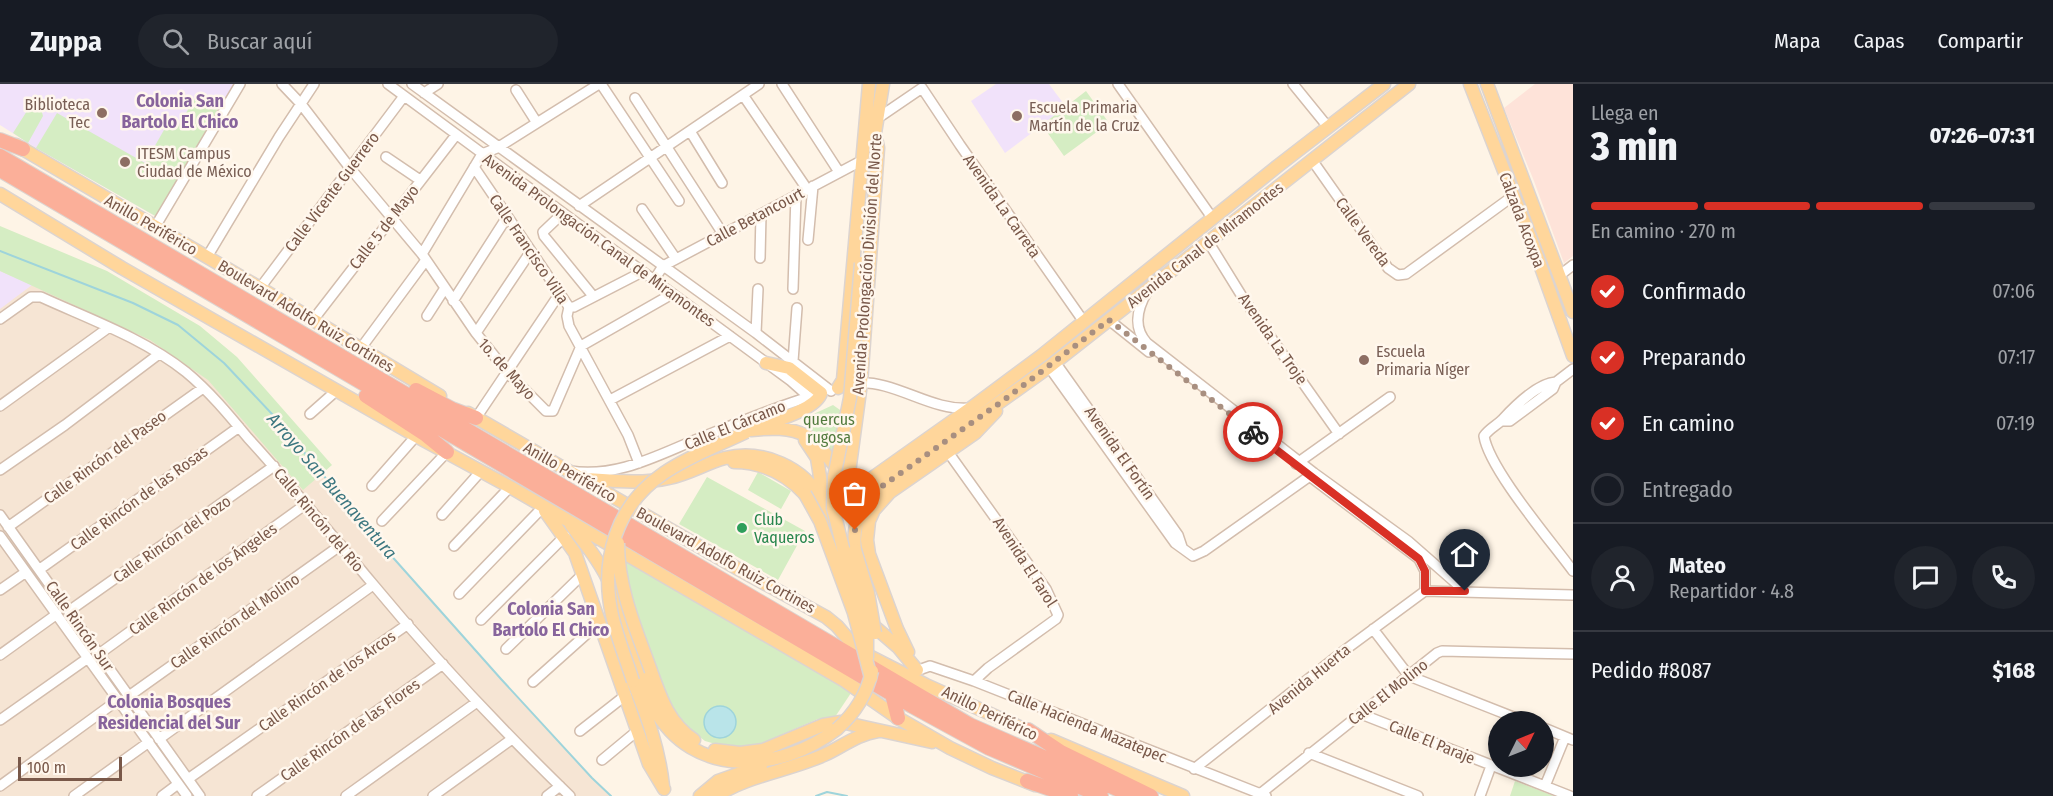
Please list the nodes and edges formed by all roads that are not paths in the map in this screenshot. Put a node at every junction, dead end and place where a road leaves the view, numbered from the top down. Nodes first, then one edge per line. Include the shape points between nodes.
1 (240, 84) edge
2 (282, 84) edge
3 (314, 84) edge
4 (388, 84) edge
5 (412, 84) edge
6 (438, 84) edge
7 (600, 84) edge
8 (759, 84) edge
9 (782, 84) edge
10 (869, 84) edge
11 (883, 84) edge
12 (1118, 84) edge
13 (1293, 84) edge
14 (1384, 84) edge
15 (1409, 84) edge
16 (1470, 84) edge
17 (1487, 84) edge
18 (925, 86) edge
19 (516, 90) dead end
20 (424, 93) junction
21 (743, 95) junction
22 (404, 96) junction
23 (635, 98) dead end
24 (301, 104) junction
25 (878, 118) junction
26 (537, 123) junction
27 (1328, 127) junction
28 (690, 131) junction
29 (875, 133) junction
30 (0, 135) edge
31 (456, 135) junction
32 (0, 140) edge
33 (667, 147) junction
34 (497, 148) junction
35 (23, 149) junction
36 (482, 154) junction
37 (0, 156) edge
38 (386, 157) dead end
39 (650, 159) junction
40 (861, 160) junction
41 (1312, 160) junction
42 (474, 167) junction
43 (350, 168) junction
44 (0, 170) edge
45 (839, 172) junction
46 (420, 180) junction
47 (723, 183) dead end
48 (810, 188) junction
49 (0, 194) edge
50 (796, 195) junction
51 (1513, 196) junction
52 (678, 201) dead end
53 (579, 206) junction
54 (642, 209) dead end
55 (562, 213) junction
56 (761, 214) junction
57 (391, 217) junction
58 (507, 217) junction
59 (1213, 219) junction
60 (155, 227) junction
61 (723, 234) junction
62 (1545, 234) junction
63 (808, 240) dead end
64 (1531, 240) junction
65 (1209, 243) junction
66 (531, 251) junction
67 (207, 257) junction
68 (424, 257) junction
69 (760, 258) dead end
70 (676, 259) junction
71 (1573, 265) edge
72 (663, 266) junction
73 (642, 272) junction
74 (1560, 275) junction
75 (654, 280) junction
76 (260, 288) junction
77 (445, 288) junction
78 (758, 289) dead end
79 (792, 289) dead end
80 (1148, 290) junction
81 (560, 293) junction
82 (672, 294) junction
83 (593, 297) junction
84 (453, 301) junction
85 (569, 307) junction
86 (796, 308) dead end
87 (1573, 312) edge
88 (427, 316) dead end
89 (0, 319) edge
90 (313, 320) junction
91 (1109, 320) junction
92 (1084, 322) junction
93 (1567, 325) edge
94 (108, 328) junction
95 (476, 333) junction
96 (756, 333) junction
97 (730, 336) junction
98 (769, 343) junction
99 (297, 345) junction
100 (581, 346) junction
101 (361, 348) junction
102 (330, 350) junction
103 (159, 354) junction
104 (1573, 356) edge
105 (762, 360) junction
106 (793, 361) junction
107 (1052, 364) junction
108 (844, 366) junction
109 (862, 369) junction
110 (1573, 369) edge
111 (508, 373) junction
112 (861, 383) junction
113 (202, 388) junction
114 (336, 391) junction
115 (830, 391) junction
116 (809, 397) junction
117 (1390, 397) dead end
118 (610, 400) junction
119 (1004, 400) junction
120 (0, 406) edge
121 (971, 408) junction
122 (310, 414) dead end
123 (476, 418) junction
124 (239, 427) junction
125 (748, 431) junction
126 (792, 431) junction
127 (1339, 434) junction
128 (416, 436) junction
129 (447, 452) junction
130 (948, 452) junction
131 (639, 463) junction
132 (1297, 463) junction
133 (274, 466) junction
134 (702, 467) junction
135 (0, 470) edge
136 (568, 470) junction
137 (482, 471) junction
138 (1312, 474) junction
139 (582, 478) junction
140 (848, 480) junction
141 (372, 486) dead end
142 (510, 488) junction
143 (306, 504) junction
144 (543, 507) junction
145 (825, 509) junction
146 (0, 515) edge
147 (442, 515) dead end
148 (382, 521) dead end
149 (569, 521) junction
150 (8, 526) junction
151 (618, 527) junction
152 (0, 536) edge
153 (565, 536) junction
154 (22, 545) junction
155 (341, 545) junction
156 (454, 546) dead end
157 (12, 552) junction
158 (40, 569) junction
159 (1573, 571) edge
160 (26, 572) junction
161 (583, 574) junction
162 (373, 585) junction
163 (0, 590) edge
164 (55, 590) junction
165 (1425, 591) junction
166 (1465, 591) junction
167 (459, 594) dead end
168 (1573, 595) edge
169 (45, 597) junction
170 (69, 611) junction
171 (57, 614) junction
172 (481, 620) dead end
173 (599, 622) junction
174 (408, 624) junction
175 (1373, 629) junction
176 (84, 632) junction
177 (75, 638) junction
178 (506, 649) dead end
179 (99, 654) junction
180 (1573, 654) edge
181 (0, 655) edge
182 (88, 658) junction
183 (869, 658) junction
184 (443, 664) junction
185 (908, 672) junction
186 (114, 675) junction
187 (874, 675) junction
188 (1409, 676) junction
189 (105, 681) junction
190 (974, 681) junction
191 (533, 682) dead end
192 (891, 694) junction
193 (626, 695) junction
194 (868, 695) junction
195 (129, 696) junction
196 (118, 700) junction
197 (477, 702) junction
198 (1499, 711) edge
199 (1361, 714) junction
200 (898, 718) junction
201 (0, 720) edge
202 (140, 721) junction
203 (650, 722) junction
204 (880, 730) junction
205 (1028, 730) junction
206 (580, 731) dead end
207 (637, 731) junction
208 (1554, 732) edge
209 (1569, 738) edge
210 (159, 739) junction
211 (512, 739) junction
212 (149, 742) junction
213 (950, 748) junction
214 (789, 753) junction
215 (1309, 753) junction
216 (706, 756) junction
217 (602, 760) dead end
218 (169, 761) junction
219 (1488, 765) edge
220 (1194, 769) junction
221 (1488, 774) edge
222 (1521, 777) edge
223 (188, 779) junction
224 (1027, 782) junction
225 (178, 784) junction
226 (0, 786) edge
227 (560, 786) junction
228 (1545, 786) junction
229 (664, 793) edge
230 (1263, 795) edge
231 (74, 796) edge
232 (162, 796) edge
233 (187, 796) edge
234 (200, 796) edge
235 (257, 796) edge
236 (346, 796) edge
237 (433, 796) edge
238 (547, 796) edge
239 (570, 796) edge
240 (700, 796) edge
241 (716, 796) edge
242 (1060, 796) edge
243 (1071, 796) edge
244 (1101, 796) edge
245 (1133, 796) edge
246 (1151, 796) edge
247 (1183, 796) edge
248 (1418, 796) edge
249 (1480, 796) edge
250 (1570, 796) edge

1 - 60 street
2 - 24 street, 1o. de Mayo
3 - 24 street
4 - 22 street, Avenida Prolongación Canal de Miramontes
5 - 20 street, Avenida Prolongación Canal de Miramontes
6 - 20 street
7 - 26 street
7 - 39 street
8 - 21 street
9 - 45 street
10 - 40 main road, Avenida Prolongación División del Norte
11 - 25 main road, Avenida Prolongación División del Norte
12 - 59 street
13 - 27 street
14 - 27 main road, Avenida Canal de Miramontes
15 - 41 main road, Avenida Canal de Miramontes
16 - 51 main road, Calzada Acoxpa
17 - 62 main road, Calzada Acoxpa
18 - 25 street, Avenida La Carreta
18 - 92 street, Avenida La Carreta via 960,145
19 - 26 street
20 - 34 street, Avenida Prolongación Canal de Miramontes
21 - 28 street
21 - 48 street
22 - 31 street, Avenida Prolongación Canal de Miramontes
22 - 43 street, Calle Vicente Guerrero
23 - 33 street
24 - 43 street, 1o. de Mayo
24 - 67 street
25 - 29 main road, Avenida Prolongación División del Norte
26 - 34 street
27 - 59 main road, Avenida Canal de Miramontes
28 - 33 street
28 - 47 street
29 - 109 main road, Avenida Prolongación División del Norte via 878,148
29 - 183 main road, bridge via 870,147 850,398 834,477 833,508 863,610
30 - 35 main road, Boulevard Adolfo Ruiz Cortines
31 - 36 street, Avenida Prolongación Canal de Miramontes
31 - 46 street, Calle 5 de Mayo
32 - 35 highway
33 - 39 street
33 - 61 street
34 - 36 street
34 - 53 street, Avenida Prolongación Canal de Miramontes
35 - 60 main road, Boulevard Adolfo Ruiz Cortines
36 - 42 street
36 - 55 street, Avenida Prolongación Canal de Miramontes
37 - 102 highway, Anillo Periférico
38 - 46 street
39 - 52 street
39 - 53 street
40 - 45 street, Calle Betancourt
40 - 108 main road, Avenida Prolongación División del Norte
41 - 51 street, Calle Vereda via 1388,268 1398,275 1406,274
41 - 65 main road, Avenida Canal de Miramontes
42 - 58 street, Calle Francisco Villa
42 - 68 street
43 - 57 street, 1o. de Mayo
43 - 76 street, Calle Vicente Guerrero
44 - 99 highway, Anillo Periférico
45 - 48 street, Calle Betancourt
46 - 57 street, Calle 5 de Mayo
48 - 50 street, Calle Betancourt
48 - 63 street
49 - 114 main road
50 - 56 street, Calle Betancourt
50 - 79 street
51 - 64 main road, Calzada Acoxpa
53 - 72 street, Avenida Prolongación Canal de Miramontes
54 - 70 street
55 - 73 street, Avenida Prolongación Canal de Miramontes
55 - 83 street via 546,228 544,236
56 - 61 street, Calle Betancourt
56 - 69 street
57 - 68 street, 1o. de Mayo
57 - 90 street, Calle 5 de Mayo
58 - 66 street, Calle Francisco Villa
58 - 84 street
59 - 92 main road, Avenida Canal de Miramontes
60 - 67 main road, Boulevard Adolfo Ruiz Cortines
61 - 70 street, Calle Betancourt
62 - 64 main road
62 - 74 main road, Calzada Acoxpa
64 - 93 main road, Calzada Acoxpa
65 - 80 main road, Avenida Canal de Miramontes
65 - 127 street, Avenida La Troje
66 - 81 street, Calle Francisco Villa
66 - 95 street
67 - 76 main road, Boulevard Adolfo Ruiz Cortines
68 - 77 street, 1o. de Mayo
68 - 101 street
70 - 72 street, Calle Betancourt
71 - 74 street
72 - 75 street, Calle Betancourt
72 - 96 street, Avenida Prolongación Canal de Miramontes
73 - 75 street, Avenida Prolongación Canal de Miramontes
73 - 83 street
74 - 87 main road, Calzada Acoxpa
75 - 82 street, Avenida Prolongación Canal de Miramontes
76 - 90 main road, Boulevard Adolfo Ruiz Cortines
77 - 84 street, 1o. de Mayo
77 - 88 street
78 - 96 street
80 - 91 main road, Avenida Canal de Miramontes
80 - 132 street via 1137,322 1147,343
81 - 85 street, Calle Francisco Villa
81 - 111 street
82 - 97 street, Avenida Prolongación Canal de Miramontes
82 - 100 street
83 - 85 street
84 - 95 street, 1o. de Mayo
85 - 100 street, Calle Francisco Villa via 569,326
86 - 106 street
89 - 94 street, Calle Rincón del Río via 31,297 41,297
90 - 101 main road, Boulevard Adolfo Ruiz Cortines
91 - 107 main road, Avenida Canal de Miramontes
91 - 132 street
92 - 121 main road, Avenida Canal de Miramontes
93 - 104 main road, Calzada Acoxpa
94 - 103 street, Calle Rincón del Río
94 - 120 street
95 - 111 street, 1o. de Mayo
96 - 98 street, Avenida Prolongación Canal de Miramontes
97 - 105 street, Avenida Prolongación Canal de Miramontes
97 - 118 street
98 - 105 street
98 - 106 street, Avenida Prolongación Canal de Miramontes
99 - 129 highway
99 - 192 highway, Anillo Periférico
100 - 111 street, 1o. de Mayo via 553,411 546,411
100 - 118 street, Calle Francisco Villa
101 - 123 main road, Boulevard Adolfo Ruiz Cortines
102 - 123 highway via 372,366
102 - 187 highway, Anillo Periférico
103 - 113 street, Calle Rincón del Río
103 - 135 street
105 - 115 main road via 789,368
105 - 116 street, Avenida Prolongación Canal de Miramontes
106 - 115 street, Avenida Prolongación Canal de Miramontes
107 - 119 main road, Avenida Canal de Miramontes
107 - 138 street, Avenida El Fortín via 1175,543 1190,555 1198,555
108 - 109 main road via 854,371
108 - 115 main road, Avenida Prolongación División del Norte via 843,380
109 - 112 main road, Avenida Prolongación División del Norte
110 - 159 street via 1553,389 1510,421 1490,428 1484,436 1485,447 1502,475
111 - 123 street
112 - 115 street, Calle El Cárcamo
112 - 121 street, Calle El Cárcamo via 947,407
112 - 140 main road, Avenida Prolongación División del Norte
113 - 124 street, Calle Rincón del Río
113 - 150 street, Calle Rincón del Paseo
114 - 122 street
114 - 128 main road
115 - 116 street, Calle El Cárcamo
115 - 125 main road via 811,406
116 - 131 street, Calle El Cárcamo
117 - 127 street
118 - 131 street, Calle Francisco Villa
119 - 130 main road via 981,428
119 - 187 main road, Avenida Canal de Miramontes, bridge via 873,493 862,509 854,537 874,622
121 - 140 main road, Avenida Canal de Miramontes via 868,481
123 - 136 main road, Boulevard Adolfo Ruiz Cortines
124 - 133 street, Calle Rincón del Río
124 - 158 street, Calle Rincón de las Rosas
125 - 126 main road
125 - 151 main road, bridge via 663,473 636,497
126 - 140 main road via 815,442
126 - 145 main road via 807,441 817,458
127 - 132 street
128 - 129 main road
128 - 141 street
129 - 137 main road
129 - 148 street
130 - 185 main road via 884,498 872,515 867,533 869,554 897,629
130 - 190 street, Avenida El Farol via 1046,589 1058,615
131 - 136 street, Calle El Cárcamo via 606,472
132 - 138 street
133 - 143 street, Calle Rincón del Río
133 - 170 street, Calle Rincón del Pozo
134 - 139 main road via 663,480
134 - 145 main road via 743,455 772,459 807,482
134 - 183 main road, bridge via 733,462 757,465 782,474 805,494 820,521
136 - 139 main road, Boulevard Adolfo Ruiz Cortines
137 - 142 main road
137 - 147 street
138 - 165 street via 1419,559 1425,571
138 - 166 street via 1408,541
139 - 183 main road, Boulevard Adolfo Ruiz Cortines via 826,617
142 - 144 main road
142 - 156 street
143 - 155 street, Calle Rincón del Río
143 - 179 street, Calle Rincón de los Ángeles
144 - 149 main road
144 - 153 main road
144 - 167 street
145 - 185 main road via 861,611 903,652
146 - 150 street, Calle Rincón Sur
149 - 194 main road
149 - 216 main road via 611,585 655,710 680,740
150 - 154 street, Calle Rincón Sur
151 - 203 main road, bridge via 611,548 608,585 613,616
151 - 204 main road, bridge via 620,580 651,672 665,708 697,743 740,753 763,750 834,723 854,723
152 - 157 street, Calle Rincón Sur
153 - 161 main road
153 - 172 street
154 - 157 street
154 - 158 street, Calle Rincón Sur
155 - 162 street, Calle Rincón del Río
155 - 195 street, Calle Rincón del Molino
157 - 160 street, Calle Rincón Sur
158 - 164 street, Calle Rincón Sur
160 - 163 street
160 - 169 street, Calle Rincón Sur
161 - 173 main road
161 - 178 street
162 - 174 street, Calle Rincón del Río
162 - 210 street
164 - 169 street
164 - 170 street, Calle Rincón Sur
165 - 166 street
165 - 175 street, Avenida Huerta
166 - 168 street
169 - 171 street, Calle Rincón Sur
170 - 176 street, Calle Rincón Sur
171 - 177 street, Calle Rincón Sur
171 - 181 street
173 - 191 street
173 - 193 main road
174 - 184 street, Calle Rincón del Río
174 - 223 street, Calle Rincón de los Arcos
175 - 188 street
175 - 220 street, Avenida Huerta
176 - 177 street
176 - 179 street, Calle Rincón Sur
177 - 182 street, Calle Rincón Sur
179 - 186 street, Calle Rincón Sur
180 - 188 street, Calle El Molino via 1442,651
182 - 189 street, Calle Rincón Sur
182 - 201 street
183 - 185 main road, Boulevard Adolfo Ruiz Cortines
183 - 187 highway
184 - 197 street, Calle Rincón del Río
184 - 235 street, Calle Rincón de las Flores
185 - 187 highway
185 - 190 street, Calle Hacienda Mazatepec via 930,666
185 - 205 main road, Boulevard Adolfo Ruiz Cortines via 926,685
186 - 189 street
186 - 195 street, Calle Rincón Sur
187 - 214 main road, bridge via 842,724 821,740
187 - 245 highway, Anillo Periférico via 970,725
188 - 198 street
188 - 199 street, Calle El Molino
189 - 196 street, Calle Rincón Sur
190 - 220 street, Calle Hacienda Mazatepec
192 - 194 highway
192 - 200 highway
192 - 244 highway, Anillo Periférico via 989,748
193 - 206 street
193 - 207 main road
194 - 200 main road
195 - 202 street, Calle Rincón Sur
196 - 202 street, Calle Rincón Sur
196 - 226 street
197 - 211 street, Calle Rincón del Río
197 - 236 street
199 - 215 street, Calle El Molino
199 - 219 street, Calle El Paraje
200 - 213 main road
202 - 210 street, Calle Rincón Sur
202 - 212 street, Calle Rincón Sur
203 - 216 main road via 668,741
203 - 229 main road via 661,762
204 - 213 main road
204 - 241 main road
205 - 246 highway via 1061,752
205 - 247 main road, Boulevard Adolfo Ruiz Cortines
207 - 217 street
207 - 229 main road
208 - 209 street
209 - 228 street
210 - 218 street, Calle Rincón Sur
211 - 227 street, Calle Rincón del Río
211 - 237 street
212 - 218 street, Calle Rincón Sur
212 - 231 street
213 - 224 main road
214 - 216 main road via 745,762
214 - 240 main road via 718,781
215 - 230 street, Calle El Molino
215 - 248 street
218 - 223 street, Calle Rincón Sur
218 - 225 street, Calle Rincón Sur
220 - 230 street, Calle Hacienda Mazatepec
221 - 249 street
222 - 228 street, Calle El Paraje
223 - 234 street, Calle Rincón Sur
224 - 242 main road
224 - 243 highway
225 - 232 street
225 - 233 street, Calle Rincón Sur
227 - 238 street
227 - 239 street, Calle Rincón del Río
228 - 250 street, Calle El Paraje

